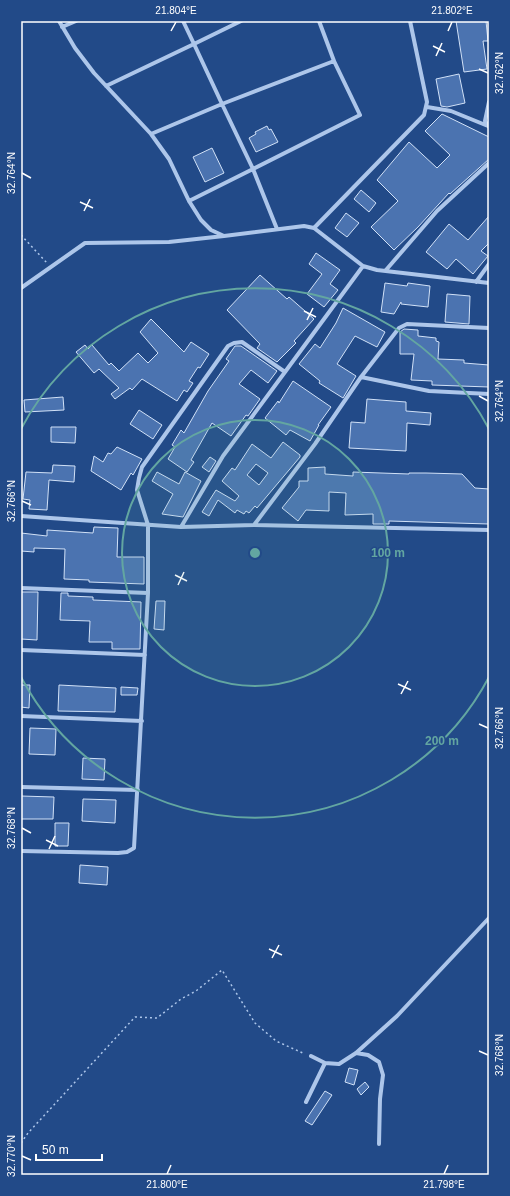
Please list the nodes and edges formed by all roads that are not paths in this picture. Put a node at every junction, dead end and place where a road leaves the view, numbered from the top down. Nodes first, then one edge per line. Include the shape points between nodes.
1 (59, 21) edge
2 (76, 21) edge
3 (183, 21) edge
4 (241, 21) edge
5 (319, 21) edge
6 (410, 21) edge
7 (62, 27) junction
8 (194, 44) junction
9 (334, 61) junction
10 (106, 86) junction
11 (489, 102) edge
12 (222, 104) junction
13 (427, 108) junction
14 (488, 126) edge
15 (151, 134) junction
16 (489, 163) edge
17 (253, 169) junction
18 (189, 201) junction
19 (314, 228) junction
20 (277, 229) junction
21 (224, 236) junction
22 (489, 264) edge
23 (363, 266) junction
24 (386, 270) junction
25 (476, 282) junction
26 (489, 282) edge
27 (21, 288) edge
28 (489, 328) edge
29 (285, 372) junction
30 (361, 377) junction
31 (489, 394) edge
32 (21, 516) edge
33 (148, 525) junction
34 (254, 525) junction
35 (181, 527) junction
36 (489, 530) edge
37 (21, 588) edge
38 (148, 593) junction
39 (21, 650) edge
40 (145, 655) junction
41 (21, 716) edge
42 (142, 721) junction
43 (21, 787) edge
44 (138, 790) junction
45 (21, 850) edge
46 (489, 918) edge
47 (356, 1053) junction
48 (311, 1056) road end
49 (325, 1063) junction
50 (306, 1102) dead end
51 (379, 1144) dead end

1 - 7 street
2 - 7 street
3 - 8 street
4 - 8 street
5 - 9 street
6 - 13 street
7 - 10 street via 75,48
8 - 10 street
8 - 12 street
9 - 12 street
9 - 17 street via 360,115
10 - 15 street
11 - 14 street via 485,121
12 - 15 street
12 - 17 street
13 - 14 street via 451,111
13 - 19 street via 424,115
15 - 18 street via 169,159
16 - 24 street via 437,211
17 - 18 street
17 - 20 street
18 - 21 street via 211,230
19 - 20 street via 304,226
19 - 23 street
20 - 21 street
21 - 27 street via 169,242 85,243
22 - 25 street
23 - 24 street
23 - 29 street
24 - 25 street
25 - 26 street
28 - 30 street via 407,324 399,328
29 - 33 street via 242,342 228,346 142,467 137,490
29 - 35 street via 223,456
30 - 31 street via 429,391
30 - 34 street
32 - 33 street
33 - 35 street
33 - 38 street
34 - 35 street
34 - 36 street
37 - 38 street
38 - 40 street
39 - 40 street
40 - 42 street
41 - 42 street
42 - 44 street
43 - 44 street
44 - 45 street via 136,841 134,848 127,852
46 - 47 street via 397,1016
47 - 49 street via 339,1064
47 - 51 street via 368,1055 379,1062 384,1075 380,1099
48 - 49 street
49 - 50 street

